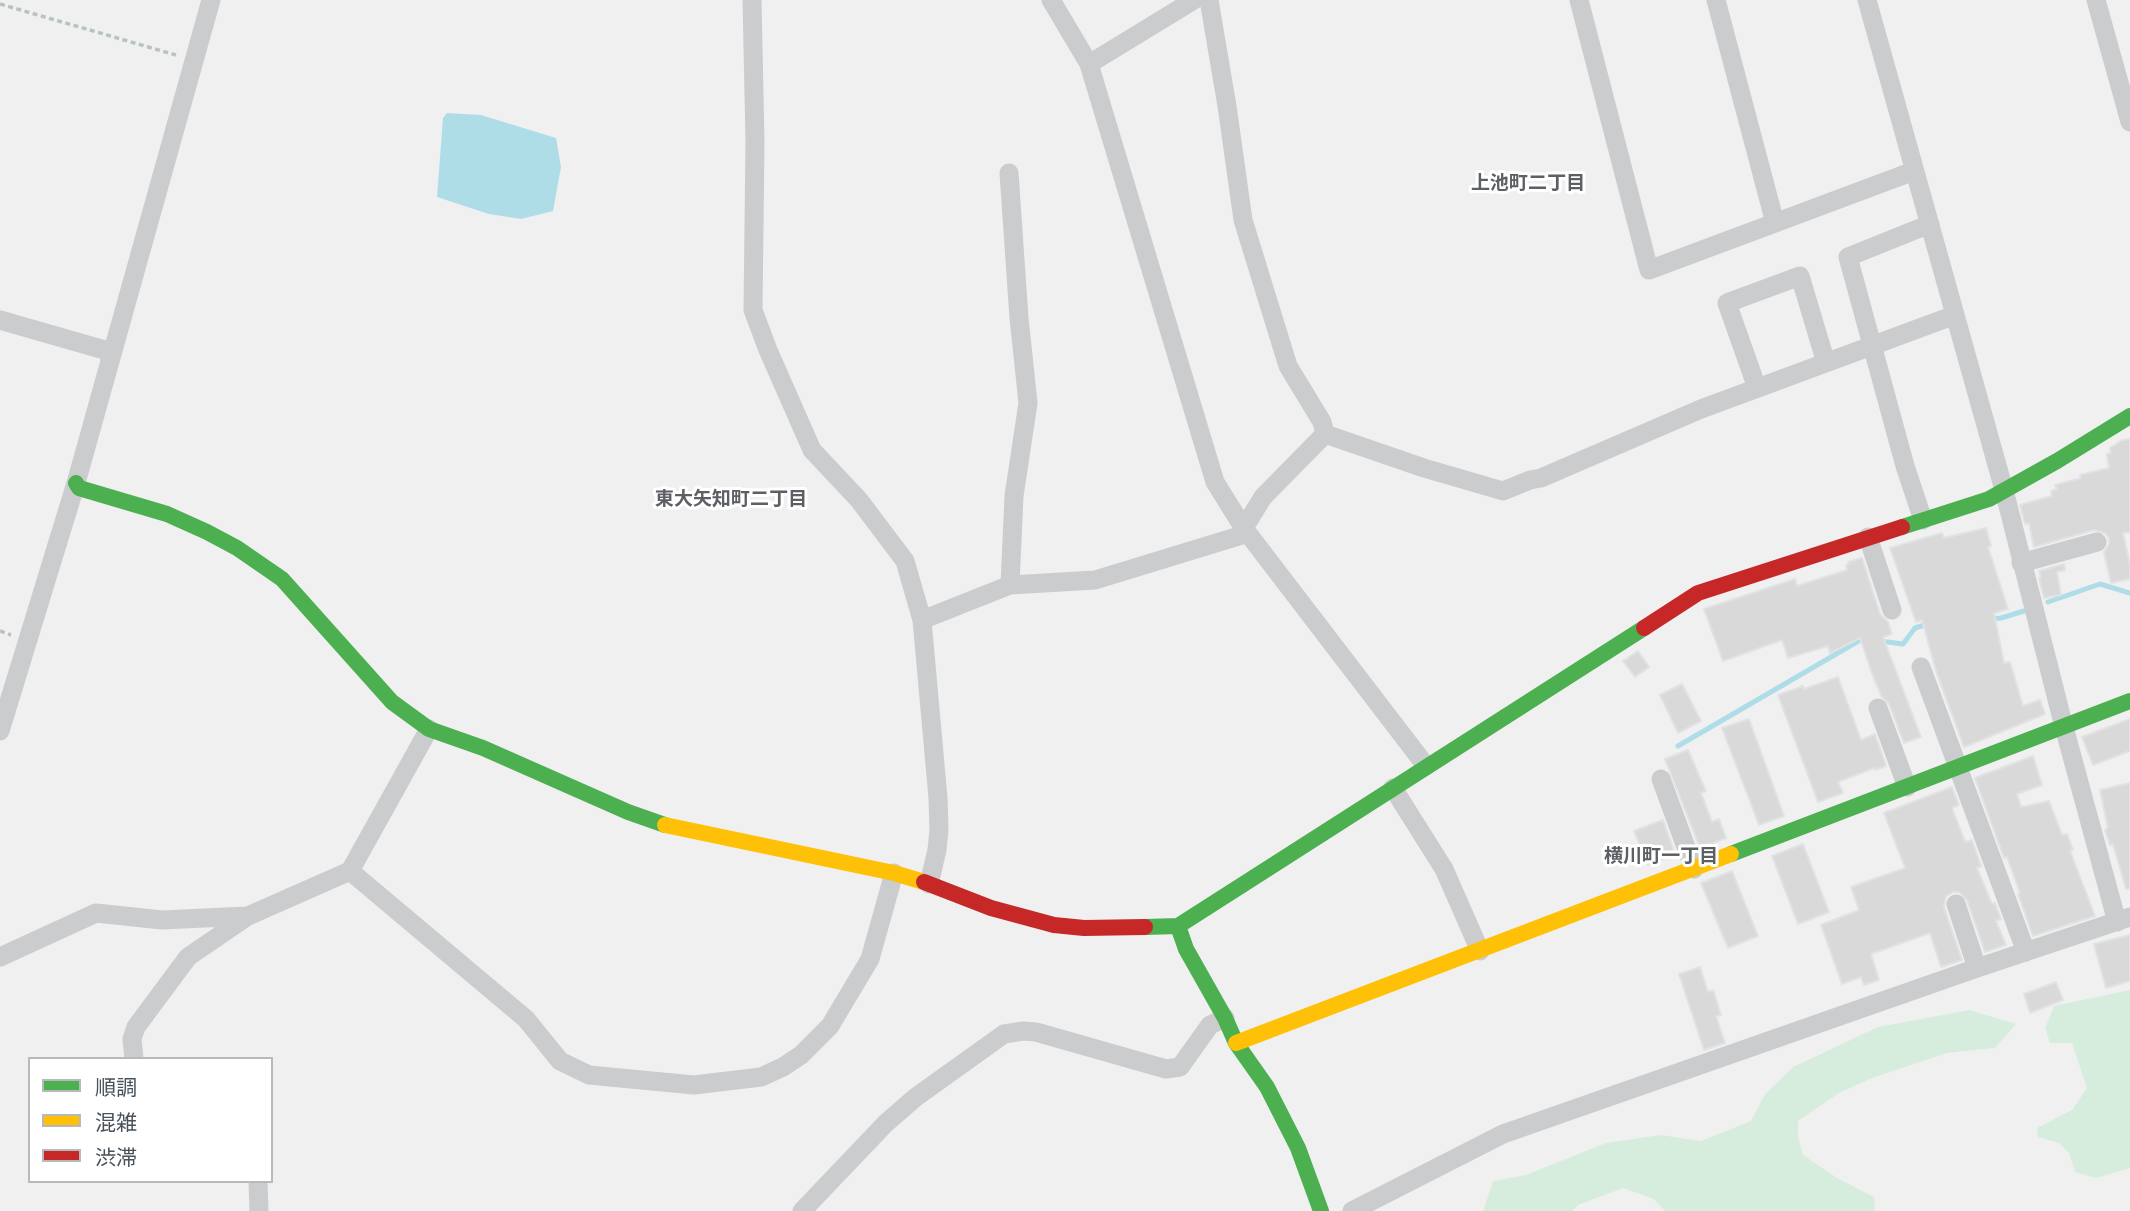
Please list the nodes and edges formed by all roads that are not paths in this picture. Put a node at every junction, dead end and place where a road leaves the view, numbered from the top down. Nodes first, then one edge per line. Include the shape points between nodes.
1 (211, 0) edge
2 (752, 0) edge
3 (1051, 0) edge
4 (1194, 0) edge
5 (1209, 0) edge
6 (1579, 0) edge
7 (1716, 0) edge
8 (1867, 0) edge
9 (2096, 0) edge
10 (1089, 64) junction
11 (2130, 122) edge
12 (1914, 171) junction
13 (1009, 173) dead end
14 (1775, 223) junction
15 (1930, 223) junction
16 (1955, 315) junction
17 (0, 320) edge
18 (1872, 346) junction
19 (110, 359) junction
20 (1826, 363) junction
21 (1758, 388) junction
22 (2130, 415) edge
23 (1325, 433) junction
24 (76, 483) junction
25 (2004, 490) junction
26 (1923, 520) junction
27 (1243, 527) junction
28 (1868, 537) junction
29 (2097, 542) dead end
30 (2021, 563) junction
31 (1010, 585) junction
32 (1892, 610) dead end
33 (922, 620) junction
34 (1921, 667) dead end
35 (2130, 701) edge
36 (1878, 708) dead end
37 (2064, 727) junction
38 (429, 729) junction
39 (0, 731) edge
40 (1426, 766) junction
41 (1957, 767) junction
42 (1661, 779) dead end
43 (1908, 787) junction
44 (1393, 788) junction
45 (1694, 869) junction
46 (350, 871) junction
47 (894, 873) junction
48 (929, 884) junction
49 (1956, 904) dead end
50 (248, 916) junction
51 (2123, 920) edge
52 (1178, 926) junction
53 (1480, 950) junction
54 (2026, 952) junction
55 (0, 957) edge
56 (1977, 968) junction
57 (1225, 1018) junction
58 (1236, 1043) junction
59 (134, 1057) edge
60 (258, 1183) edge
61 (259, 1211) edge
62 (802, 1211) edge
63 (1321, 1211) edge
64 (1352, 1211) edge

1 - 19 street
2 - 33 street via 753,310 812,450 859,500 905,561
3 - 10 street
4 - 10 street
5 - 23 street via 1243,220 1288,366
6 - 14 street via 1649,270
7 - 14 street
8 - 12 street
9 - 11 street
10 - 27 street via 1210,470
12 - 14 street
12 - 15 street
13 - 31 street via 1028,402 1014,496
15 - 16 street
15 - 18 street via 1848,257
16 - 18 street
16 - 25 street
17 - 19 street via 108,351
18 - 20 street
18 - 26 street
19 - 24 street
20 - 21 street
20 - 21 street via 1800,276 1727,303
21 - 23 street via 1503,491
22 - 25 street
23 - 27 street via 1263,497
24 - 38 street via 79,488 167,514 207,532 282,579 392,702
24 - 39 street
25 - 26 street
25 - 30 street
26 - 28 street
27 - 31 street via 1239,536 1095,580
27 - 40 street
28 - 32 street
28 - 40 street via 1698,593
29 - 30 street
30 - 37 street
31 - 33 street
33 - 48 street via 939,830
34 - 41 street
35 - 37 street
36 - 43 street
37 - 41 street
37 - 51 street
38 - 46 street
38 - 47 street via 657,823
40 - 44 street
41 - 43 street
41 - 54 street
42 - 45 street
43 - 45 street
44 - 52 street
44 - 53 street via 1444,869
45 - 53 street
46 - 47 street via 526,1019 560,1061 589,1075 694,1084 761,1077 801,1055 830,1026 870,959
46 - 50 street
47 - 48 street
48 - 52 street via 1054,925
49 - 56 street
50 - 55 street via 162,920 96,913
50 - 59 street via 188,957 136,1027
51 - 54 street
52 - 57 street
53 - 58 street
54 - 56 street
56 - 64 street via 1503,1134
57 - 58 street
57 - 62 street via 1210,1025 1180,1067 1166,1069 1047,1034 1004,1034 886,1123
58 - 63 street via 1298,1148
60 - 61 street

